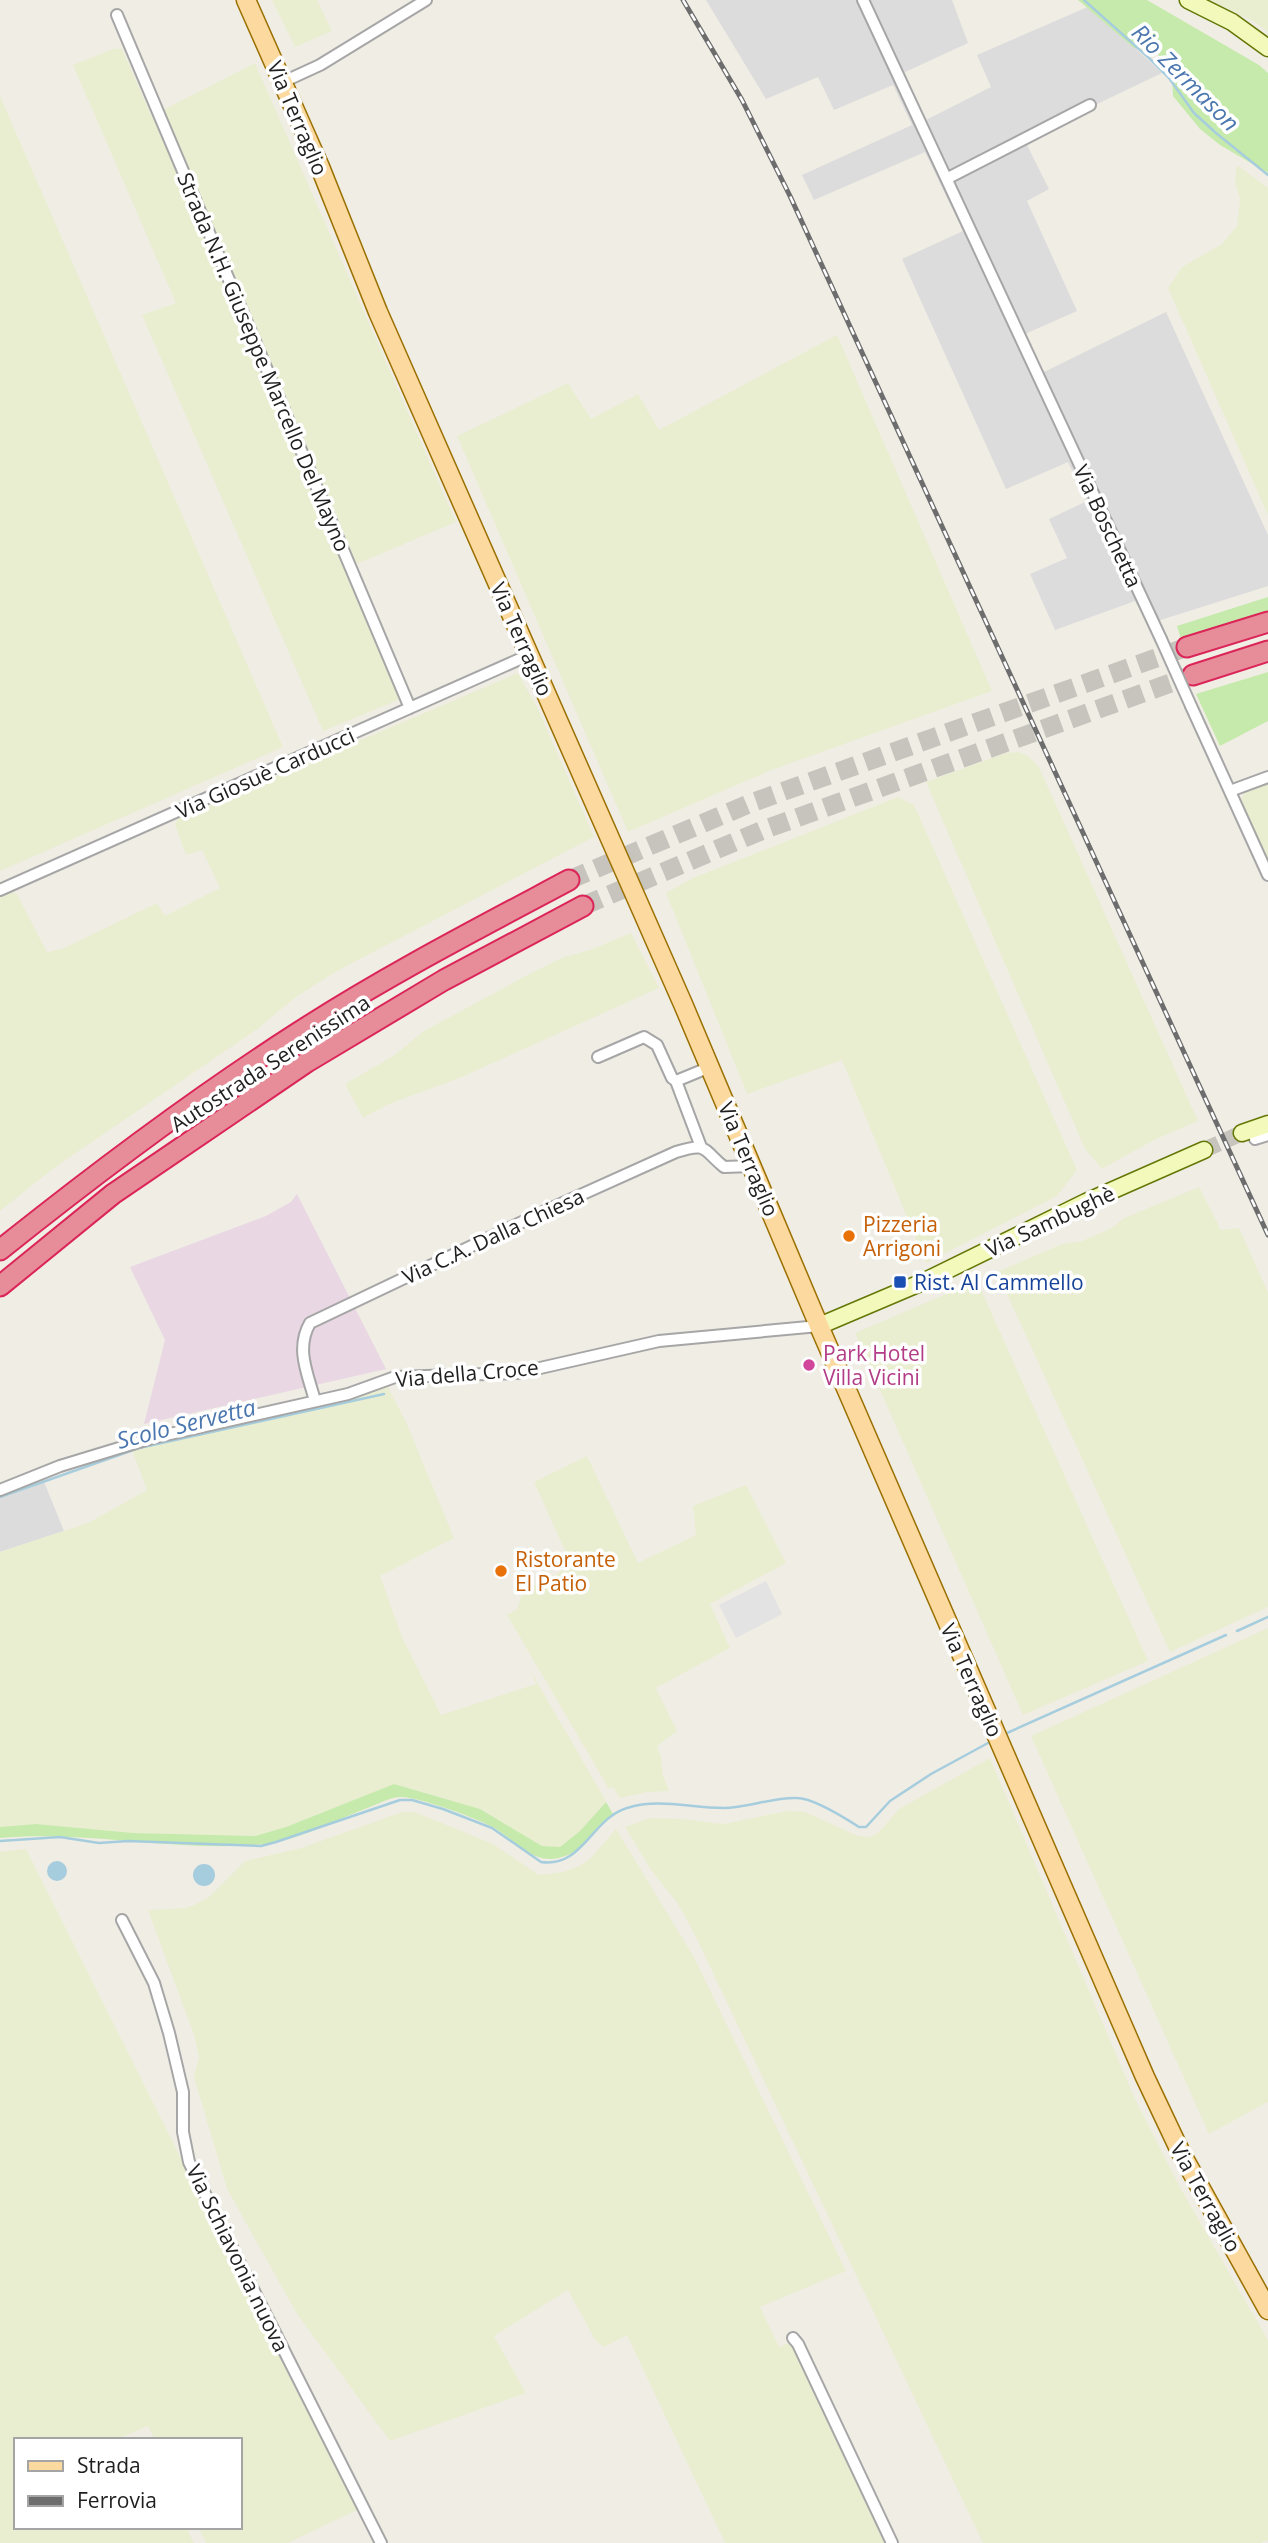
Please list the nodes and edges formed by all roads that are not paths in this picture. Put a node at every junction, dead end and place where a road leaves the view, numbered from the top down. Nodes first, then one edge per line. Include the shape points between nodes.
1 (246, 0) edge
2 (426, 0) edge
3 (863, 0) edge
4 (1188, 0) edge
5 (117, 15) dead end
6 (1268, 48) edge
7 (283, 82) junction
8 (1090, 105) dead end
9 (947, 178) junction
10 (1268, 622) edge
11 (1187, 646) tunnel mouth
12 (1268, 651) edge
13 (529, 656) junction
14 (1193, 675) tunnel mouth
15 (410, 708) junction
16 (1268, 777) edge
17 (1230, 791) junction
18 (1268, 875) edge
19 (569, 880) tunnel mouth
20 (0, 890) edge
21 (583, 906) tunnel mouth
22 (598, 1057) dead end
23 (710, 1067) junction
24 (676, 1081) junction
25 (1268, 1124) edge
26 (1268, 1135) edge
27 (1249, 1136) joint
28 (701, 1147) junction
29 (1204, 1150) tunnel mouth
30 (752, 1166) junction
31 (0, 1251) edge
32 (0, 1286) edge
33 (819, 1326) junction
34 (315, 1401) junction
35 (0, 1490) edge
36 (122, 1920) dead end
37 (1268, 2310) edge
38 (793, 2338) dead end
39 (380, 2543) edge
40 (892, 2543) edge

1 - 7 main road, Via Terraglio
2 - 7 street via 320,65
3 - 9 street, Via Boschetta
4 - 6 street via 1232,22
5 - 15 street, Strada N.H. Giuseppe Marcello Del Mayno
7 - 13 main road, Via Terraglio via 377,312
8 - 9 street
9 - 17 street, Via Boschetta, bridge
10 - 11 highway
12 - 14 highway
13 - 15 street, Via Giosuè Carducci
13 - 23 main road, Via Terraglio
15 - 20 street, Via Giosuè Carducci
16 - 17 street
17 - 18 street, Via Boschetta
19 - 31 highway, Autostrada Serenissima via 434,951 296,1033 99,1171
21 - 32 highway, Autostrada Serenissima via 444,980 307,1062 113,1194
22 - 24 street via 644,1037 657,1045
23 - 24 street
23 - 30 main road, Via Terraglio
24 - 28 street
25 - 27 street
26 - 27 street
28 - 30 street via 724,1167
28 - 34 street, Via C.A. Dalla Chiesa via 633,1170 310,1323 302,1351
29 - 33 street, Via Sambughè
30 - 33 main road, Via Terraglio
33 - 34 street, Via della Croce via 659,1341 517,1373 395,1377
33 - 37 main road, Via Terraglio via 1161,2114
34 - 35 street, Via della Croce via 152,1438
36 - 39 street, Via Schiavonia nuova via 155,1983 169,2033 183,2092 189,2162
38 - 40 street

